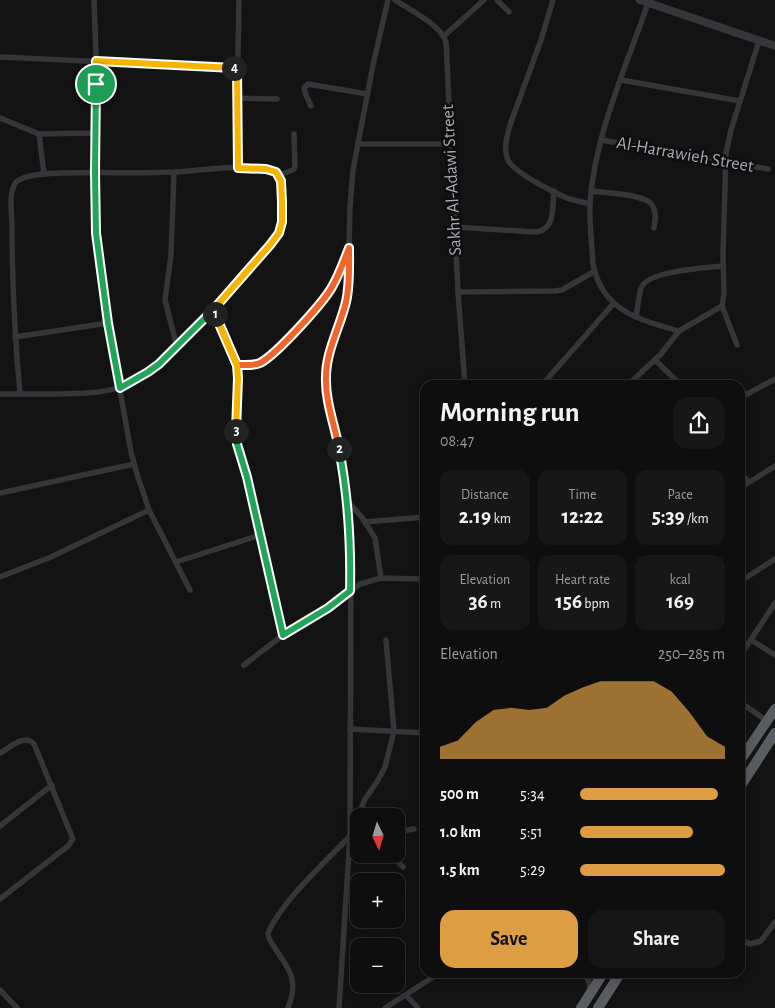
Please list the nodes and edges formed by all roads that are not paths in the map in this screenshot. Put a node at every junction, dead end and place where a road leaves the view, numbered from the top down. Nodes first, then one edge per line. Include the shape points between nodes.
1 (94, 0) edge
2 (239, 0) edge
3 (388, 0) edge
4 (395, 0) edge
5 (484, 0) edge
6 (497, 0) edge
7 (553, 0) edge
8 (644, 1) edge
9 (509, 12) dead end
10 (444, 36) junction
11 (759, 41) junction
12 (775, 46) edge
13 (0, 57) edge
14 (96, 61) junction
15 (237, 68) junction
16 (621, 80) junction
17 (367, 94) junction
18 (237, 98) junction
19 (277, 99) dead end
20 (740, 101) junction
21 (311, 106) dead end
22 (0, 118) edge
23 (96, 133) junction
24 (39, 134) junction
25 (294, 134) dead end
26 (601, 140) junction
27 (358, 144) junction
28 (450, 144) junction
29 (725, 161) junction
30 (238, 168) junction
31 (768, 169) dead end
32 (95, 172) junction
33 (174, 172) junction
34 (44, 174) junction
35 (279, 175) junction
36 (554, 191) junction
37 (592, 192) junction
38 (590, 204) junction
39 (454, 227) junction
40 (654, 228) dead end
41 (349, 248) junction
42 (723, 266) junction
43 (594, 271) junction
44 (458, 292) junction
45 (613, 304) junction
46 (722, 306) junction
47 (213, 310) junction
48 (636, 317) junction
49 (108, 323) junction
50 (679, 331) junction
51 (15, 337) junction
52 (737, 345) dead end
53 (177, 347) junction
54 (655, 360) junction
55 (237, 365) junction
56 (775, 379) edge
57 (465, 380) edge
58 (547, 380) edge
59 (633, 380) edge
60 (676, 380) edge
61 (120, 388) junction
62 (0, 394) edge
63 (20, 394) junction
64 (745, 395) edge
65 (134, 464) junction
66 (775, 466) edge
67 (745, 478) edge
68 (749, 482) junction
69 (745, 485) edge
70 (0, 493) edge
71 (346, 500) junction
72 (149, 510) junction
73 (420, 517) edge
74 (365, 522) junction
75 (260, 535) junction
76 (775, 559) edge
77 (176, 562) junction
78 (0, 577) edge
79 (382, 578) junction
80 (745, 578) edge
81 (420, 579) edge
82 (190, 590) dead end
83 (350, 591) junction
84 (775, 603) edge
85 (283, 635) junction
86 (386, 640) dead end
87 (751, 640) junction
88 (745, 649) edge
89 (775, 655) edge
90 (244, 665) dead end
91 (745, 706) edge
92 (775, 709) edge
93 (767, 721) junction
94 (350, 729) junction
95 (394, 731) junction
96 (420, 733) edge
97 (775, 733) edge
98 (0, 752) edge
99 (745, 754) edge
100 (745, 779) edge
101 (52, 785) junction
102 (350, 808) edge
103 (361, 808) edge
104 (0, 826) edge
105 (414, 829) dead end
106 (405, 830) edge
107 (350, 836) joint
108 (349, 853) joint
109 (400, 863) edge
110 (403, 866) dead end
111 (347, 886) junction
112 (350, 888) edge
113 (0, 899) edge
114 (775, 922) edge
115 (745, 942) edge
116 (432, 978) edge
117 (587, 978) edge
118 (600, 978) edge
119 (618, 978) edge
120 (0, 990) edge
121 (590, 993) junction
122 (406, 995) junction
123 (17, 1008) edge
124 (288, 1008) edge
125 (338, 1008) edge
126 (385, 1008) edge
127 (418, 1008) edge
128 (581, 1008) edge
129 (598, 1008) edge

1 - 14 street
2 - 15 street
3 - 17 street
4 - 10 street
5 - 10 street
6 - 9 street
7 - 36 street via 510,125 506,146 508,161 513,167
8 - 11 street
8 - 16 street
10 - 28 street, Sakhr Al-Adawi Street
11 - 12 street
11 - 20 street
13 - 14 street
14 - 15 street
14 - 23 street
15 - 18 street
16 - 20 street
16 - 26 street
17 - 21 street via 308,84 304,88
17 - 27 street
18 - 19 street
18 - 30 street
20 - 29 street
22 - 24 street
23 - 24 street
23 - 32 street
24 - 34 street
25 - 35 street via 295,167
26 - 29 street, Al-Harrawieh Street
26 - 37 street
27 - 28 street
27 - 41 street via 351,193
28 - 39 street, Sakhr Al-Adawi Street
29 - 31 street, Al-Harrawieh Street
29 - 42 street
30 - 33 street
30 - 35 street via 273,170
32 - 33 street
32 - 34 street
32 - 49 street via 97,247
33 - 53 street via 171,255 165,300
34 - 51 street via 20,179 13,186
35 - 47 street via 283,215 279,233
36 - 38 street
36 - 39 street via 550,223 544,230
37 - 38 street
37 - 40 street via 646,199 656,214
38 - 43 street
39 - 44 street, Sakhr Al-Adawi Street
41 - 55 street via 332,288 314,312 267,358 254,364
41 - 71 street via 346,302 326,376
42 - 46 street
42 - 48 street via 665,274 648,280 640,294
43 - 44 street via 562,290
43 - 45 street
44 - 57 street, Sakhr Al-Adawi Street
45 - 48 street
45 - 58 street
46 - 50 street
46 - 52 street
47 - 53 street
47 - 55 street
48 - 50 street
49 - 51 street
49 - 61 street
50 - 54 street
51 - 63 street
53 - 61 street via 148,372
54 - 59 street
54 - 60 street
55 - 75 street via 237,444
56 - 64 street
61 - 63 street via 88,393
61 - 65 street
62 - 63 street
65 - 70 street
65 - 72 street
66 - 68 street
67 - 68 street
68 - 69 street
71 - 74 street
71 - 83 street via 351,556
72 - 77 street
72 - 78 street via 51,557
73 - 74 street
74 - 79 street via 377,543
75 - 77 street
75 - 85 street
76 - 80 street
77 - 82 street
79 - 81 street
79 - 83 street via 360,584
83 - 85 street
83 - 94 street
84 - 87 street
85 - 90 street
86 - 95 street
87 - 88 street
87 - 89 street
91 - 93 street
92 - 93 highway
93 - 99 highway
94 - 95 street
94 - 102 street
95 - 96 street
95 - 103 street via 385,767
97 - 100 highway
98 - 101 street via 28,739 39,751
101 - 104 street
101 - 113 street via 73,835 72,842
105 - 106 street
107 - 108 street
107 - 124 street via 297,891 268,933 292,978 293,990
108 - 111 street
109 - 110 street
111 - 112 street
111 - 125 street
114 - 115 street via 761,941 750,944
116 - 122 street
117 - 121 street
118 - 121 highway
119 - 129 highway
120 - 123 street
121 - 128 highway
122 - 126 street
122 - 127 street

